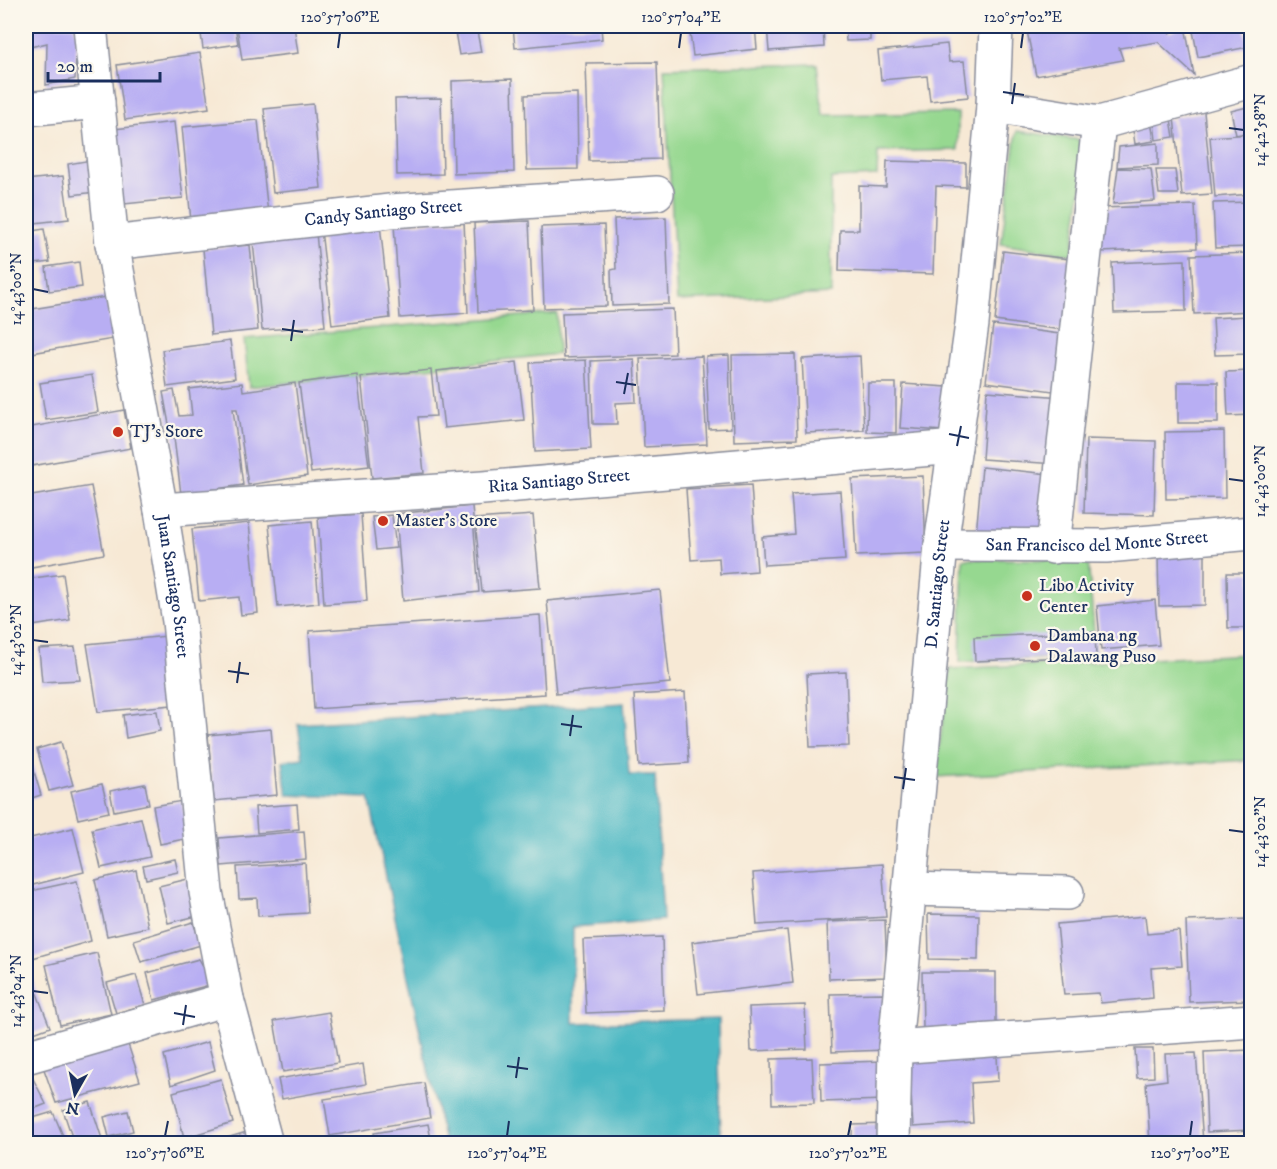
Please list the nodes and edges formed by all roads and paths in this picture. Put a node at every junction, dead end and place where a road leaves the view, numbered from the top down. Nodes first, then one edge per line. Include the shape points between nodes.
1 (90, 26) edge
2 (996, 26) edge
3 (1251, 81) edge
4 (98, 102) junction
5 (993, 106) junction
6 (26, 110) edge
7 (1099, 123) junction
8 (657, 193) dead end
9 (112, 243) junction
10 (955, 447) junction
11 (162, 510) junction
12 (1251, 533) edge
13 (941, 545) junction
14 (1053, 547) junction
15 (910, 889) junction
16 (1067, 893) dead end
17 (227, 999) junction
18 (1251, 1021) edge
19 (895, 1047) junction
20 (26, 1057) edge
21 (266, 1143) edge
22 (893, 1143) edge

1 - 4 street, Juan Santiago Street
2 - 5 street, D. Santiago Street
3 - 7 street
4 - 6 street
4 - 9 street, Juan Santiago Street
5 - 7 street
5 - 10 street, D. Santiago Street via 972,324
7 - 14 street
8 - 9 street, Candy Santiago Street via 390,211
9 - 11 street, Juan Santiago Street
10 - 11 street, Rita Santiago Street via 483,488
10 - 13 street, D. Santiago Street
11 - 17 street, Juan Santiago Street via 179,621 206,892
12 - 14 street, San Francisco del Monte Street
13 - 14 street, San Francisco del Monte Street
13 - 15 street, D. Santiago Street
15 - 16 street
15 - 19 street, D. Santiago Street
17 - 20 street
17 - 21 street, Juan Santiago Street
18 - 19 street
19 - 22 street, D. Santiago Street

